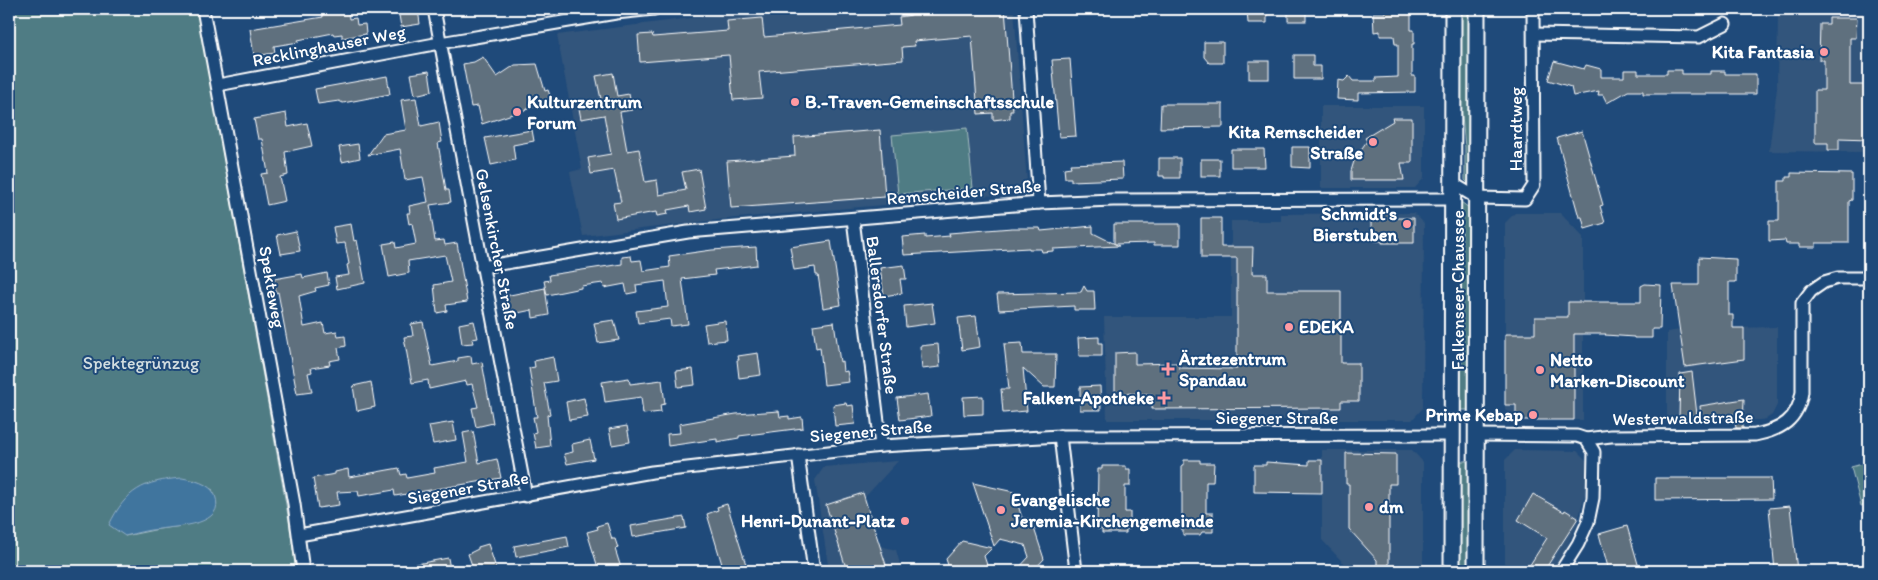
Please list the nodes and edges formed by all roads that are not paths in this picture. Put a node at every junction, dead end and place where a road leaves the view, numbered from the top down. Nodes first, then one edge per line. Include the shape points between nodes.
1 (203, 9) edge
2 (434, 9) edge
3 (654, 9) edge
4 (1026, 9) edge
5 (1453, 9) edge
6 (1477, 9) edge
7 (1533, 9) edge
8 (616, 11) edge
9 (1725, 24) dead end
10 (1534, 34) junction
11 (440, 43) junction
12 (218, 84) junction
13 (1452, 183) junction
14 (1477, 198) junction
15 (1452, 199) junction
16 (1039, 203) junction
17 (853, 219) junction
18 (482, 267) junction
19 (1869, 278) edge
20 (1452, 435) junction
21 (1476, 435) junction
22 (1060, 436) junction
23 (1586, 439) junction
24 (881, 446) junction
25 (798, 455) junction
26 (526, 496) junction
27 (299, 535) junction
28 (303, 571) edge
29 (814, 571) edge
30 (1076, 571) edge
31 (1452, 571) edge
32 (1476, 571) edge
33 (1561, 571) edge

1 - 12 street, Spekteweg
2 - 11 street, Gelsenkircher Straße
3 - 8 street, Recklinghauser Weg
4 - 16 street
5 - 13 main road, Falkenseer Chaussee
6 - 14 main road, Falkenseer Chaussee
7 - 10 street, Haardtweg
8 - 11 street, Recklinghauser Weg
9 - 10 street via 1698,37
10 - 14 street, Haardtweg via 1534,185 1525,200
11 - 12 street, Recklinghauser Weg
11 - 18 street, Gelsenkircher Straße
12 - 27 street, Spekteweg
13 - 14 street, Haardtweg
13 - 15 main road, Falkenseer Chaussee
14 - 21 main road, Falkenseer Chaussee
15 - 16 street, Remscheider Straße
15 - 20 main road, Falkenseer Chaussee
16 - 17 street, Remscheider Straße
17 - 18 street, Remscheider Straße via 688,232
17 - 24 street, Ballersdorfer Straße
18 - 26 street, Gelsenkircher Straße
19 - 23 street, Westerwaldstraße via 1838,278 1824,282 1802,303 1800,406 1793,418 1781,426 1755,436 1612,436
20 - 21 main road
20 - 22 street, Siegener Straße
20 - 31 main road, Falkenseer Chaussee
21 - 23 street, Westerwaldstraße via 1577,436
21 - 32 main road, Falkenseer Chaussee
22 - 24 street, Siegener Straße
22 - 30 street
23 - 33 street via 1594,452 1593,498 1588,522
24 - 25 street, Siegener Straße
25 - 26 street, Siegener Straße via 652,472
25 - 29 street
26 - 27 street, Siegener Straße
27 - 28 street, Spekteweg

